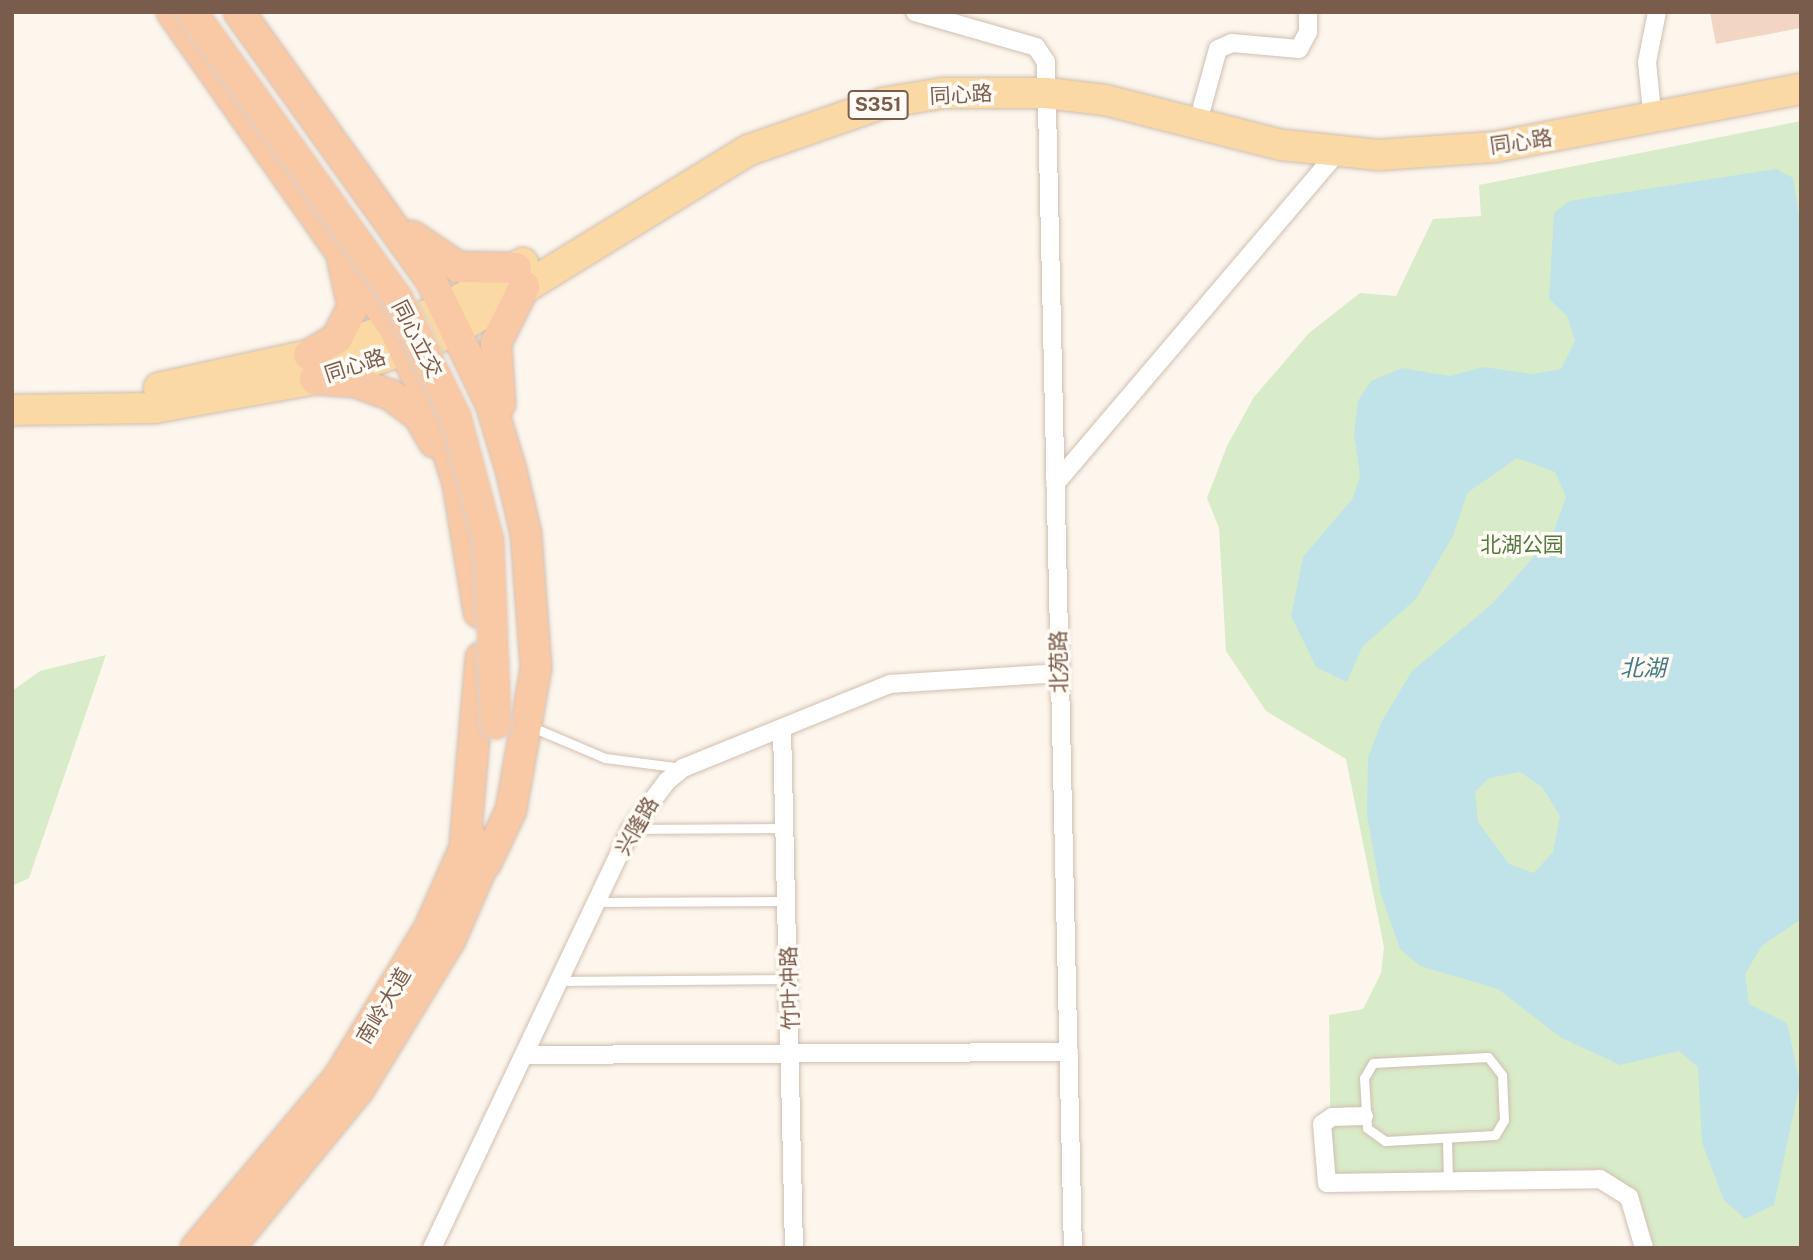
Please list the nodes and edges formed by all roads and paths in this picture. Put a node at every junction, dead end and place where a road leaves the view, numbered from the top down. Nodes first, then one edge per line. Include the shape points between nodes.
1 (172, 12) edge
2 (192, 12) edge
3 (216, 12) edge
4 (239, 12) edge
5 (915, 12) edge
6 (1308, 12) edge
7 (1657, 12) edge
8 (1801, 72) edge
9 (1046, 85) junction
10 (1801, 89) edge
11 (1651, 102) junction
12 (1202, 107) junction
13 (1337, 153) junction
14 (364, 182) junction
15 (320, 215) junction
16 (520, 278) junction
17 (451, 319) junction
18 (399, 339) junction
19 (312, 367) junction
20 (12, 390) edge
21 (12, 410) edge
22 (511, 470) junction
23 (458, 484) junction
24 (1055, 484) junction
25 (1060, 673) junction
26 (514, 725) junction
27 (782, 728) junction
28 (683, 768) junction
29 (785, 828) junction
30 (631, 830) junction
31 (475, 859) junction
32 (788, 901) junction
33 (597, 902) junction
34 (790, 979) junction
35 (559, 981) junction
36 (1069, 1052) junction
37 (792, 1053) junction
38 (524, 1055) junction
39 (1364, 1116) junction
40 (1447, 1139) junction
41 (1448, 1181) junction
42 (197, 1248) edge
43 (229, 1248) edge
44 (432, 1248) edge
45 (794, 1248) edge
46 (1073, 1248) edge
47 (1644, 1248) edge

1 - 15 highway
2 - 26 highway, 同心立交, bridge via 398,299 456,417 489,541
3 - 26 highway, 同心立交 via 415,289 474,410 508,537
4 - 14 highway
5 - 9 street, 北苑路 via 1036,47 1044,53
6 - 12 street via 1308,32 1298,49 1232,43 1218,49
7 - 11 street via 1647,62
8 - 11 main road, 同心路 / S351
9 - 12 main road, 同心路 / S351 via 1107,83
9 - 13 main road, 同心路 / S351
9 - 16 main road, 同心路 / S351 via 943,93 817,121 699,177
9 - 24 street, 北苑路
10 - 13 main road, 同心路 / S351 via 1494,147
11 - 12 main road, 同心路 / S351 via 1492,131 1379,138 1285,128
13 - 24 street
14 - 16 highway via 436,257
14 - 17 highway
15 - 18 highway
15 - 19 highway via 345,267 353,307 337,338
16 - 17 main road, 同心路 / S351
16 - 22 highway via 496,343
17 - 18 main road, 同心路 / S351
17 - 22 highway
18 - 19 main road, 同心路 / S351
18 - 23 highway
19 - 20 main road, 同心路 / S351 via 153,389
19 - 21 main road, 同心路 / S351 via 154,408
19 - 23 highway via 390,395 419,416
22 - 26 highway via 533,596
23 - 31 highway via 472,543 481,668
24 - 25 street, 北苑路
25 - 27 street, 兴隆路 via 890,684
25 - 36 street, 北苑路
26 - 28 lane via 606,758
26 - 31 highway, 南岭大道
27 - 28 street, 兴隆路
27 - 29 street, 竹叶冲路
28 - 30 street, 兴隆路 via 652,796
29 - 30 lane
29 - 32 street, 竹叶冲路
30 - 33 street, 兴隆路
31 - 42 highway, 南岭大道 via 340,1077
31 - 43 highway, 南岭大道 via 450,940 359,1089
32 - 33 lane
32 - 34 street, 竹叶冲路
33 - 35 street, 兴隆路
34 - 35 lane
34 - 37 street, 竹叶冲路
35 - 38 street, 兴隆路
36 - 37 street
36 - 46 street, 北苑路
37 - 38 street
37 - 45 street, 竹叶冲路
38 - 44 street, 兴隆路
39 - 40 lane via 1379,1139
39 - 40 lane via 1364,1074 1377,1061 1493,1059 1502,1070 1501,1129 1487,1138
39 - 41 street via 1332,1117 1322,1124 1324,1182
40 - 41 lane
41 - 47 street via 1609,1181 1629,1197

